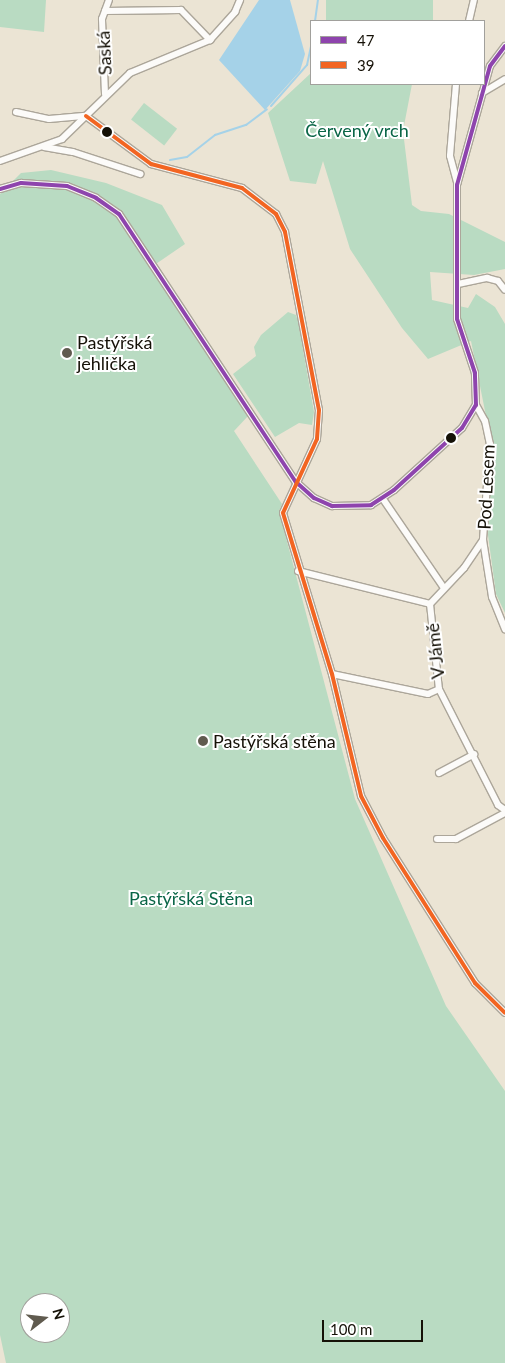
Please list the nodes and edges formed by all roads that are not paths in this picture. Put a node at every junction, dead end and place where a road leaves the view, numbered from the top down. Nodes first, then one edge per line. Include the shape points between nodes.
1 (109, 0) edge
2 (240, 0) edge
3 (474, 0) edge
4 (105, 11) junction
5 (469, 20) edge
6 (210, 40) junction
7 (505, 46) edge
8 (505, 79) edge
9 (485, 83) edge
10 (456, 85) edge
11 (484, 85) edge
12 (482, 93) junction
13 (105, 94) junction
14 (16, 112) dead end
15 (86, 116) junction
16 (44, 148) junction
17 (0, 161) edge
18 (140, 174) dead end
19 (457, 185) junction
20 (0, 189) edge
21 (458, 284) junction
22 (505, 290) edge
23 (476, 405) junction
24 (296, 482) junction
25 (384, 499) junction
26 (482, 540) junction
27 (298, 571) junction
28 (444, 588) junction
29 (430, 604) junction
30 (505, 630) edge
31 (332, 674) junction
32 (439, 689) junction
33 (474, 754) junction
34 (439, 772) dead end
35 (505, 811) edge
36 (437, 839) dead end
37 (505, 1014) edge

1 - 4 street
2 - 6 street, Saská via 235,12
3 - 5 street
4 - 6 street, Saská via 181,10
4 - 13 street, Saská via 102,19
6 - 13 street, Saská via 130,72
7 - 9 street via 490,66
8 - 12 street
10 - 19 street via 450,156
11 - 12 street
12 - 19 street
13 - 15 street, Saská
14 - 15 street via 50,119
15 - 16 street, Saská via 62,138
15 - 24 street via 151,164 242,188 276,214 291,252 319,410 317,439
16 - 17 street, Saská
16 - 18 street via 73,152
19 - 21 street
20 - 24 street via 21,183 50,183 88,194 126,221
21 - 22 street via 487,278 498,281
21 - 23 street via 457,319 475,373
23 - 25 street via 462,428
23 - 26 street, Pod Lesem via 485,421 490,444
24 - 25 street via 314,498 339,508 363,507
24 - 27 street via 284,513
25 - 28 street
26 - 28 street, Pod Lesem
26 - 30 street via 492,597
27 - 29 street
27 - 31 street
28 - 29 street, V Jámě
29 - 32 street, V Jámě
31 - 32 street via 428,694
31 - 37 street via 361,796 383,838 476,983
32 - 33 street, V Jámě
33 - 34 street
33 - 35 street, V Jámě via 498,804
35 - 36 street via 456,839

